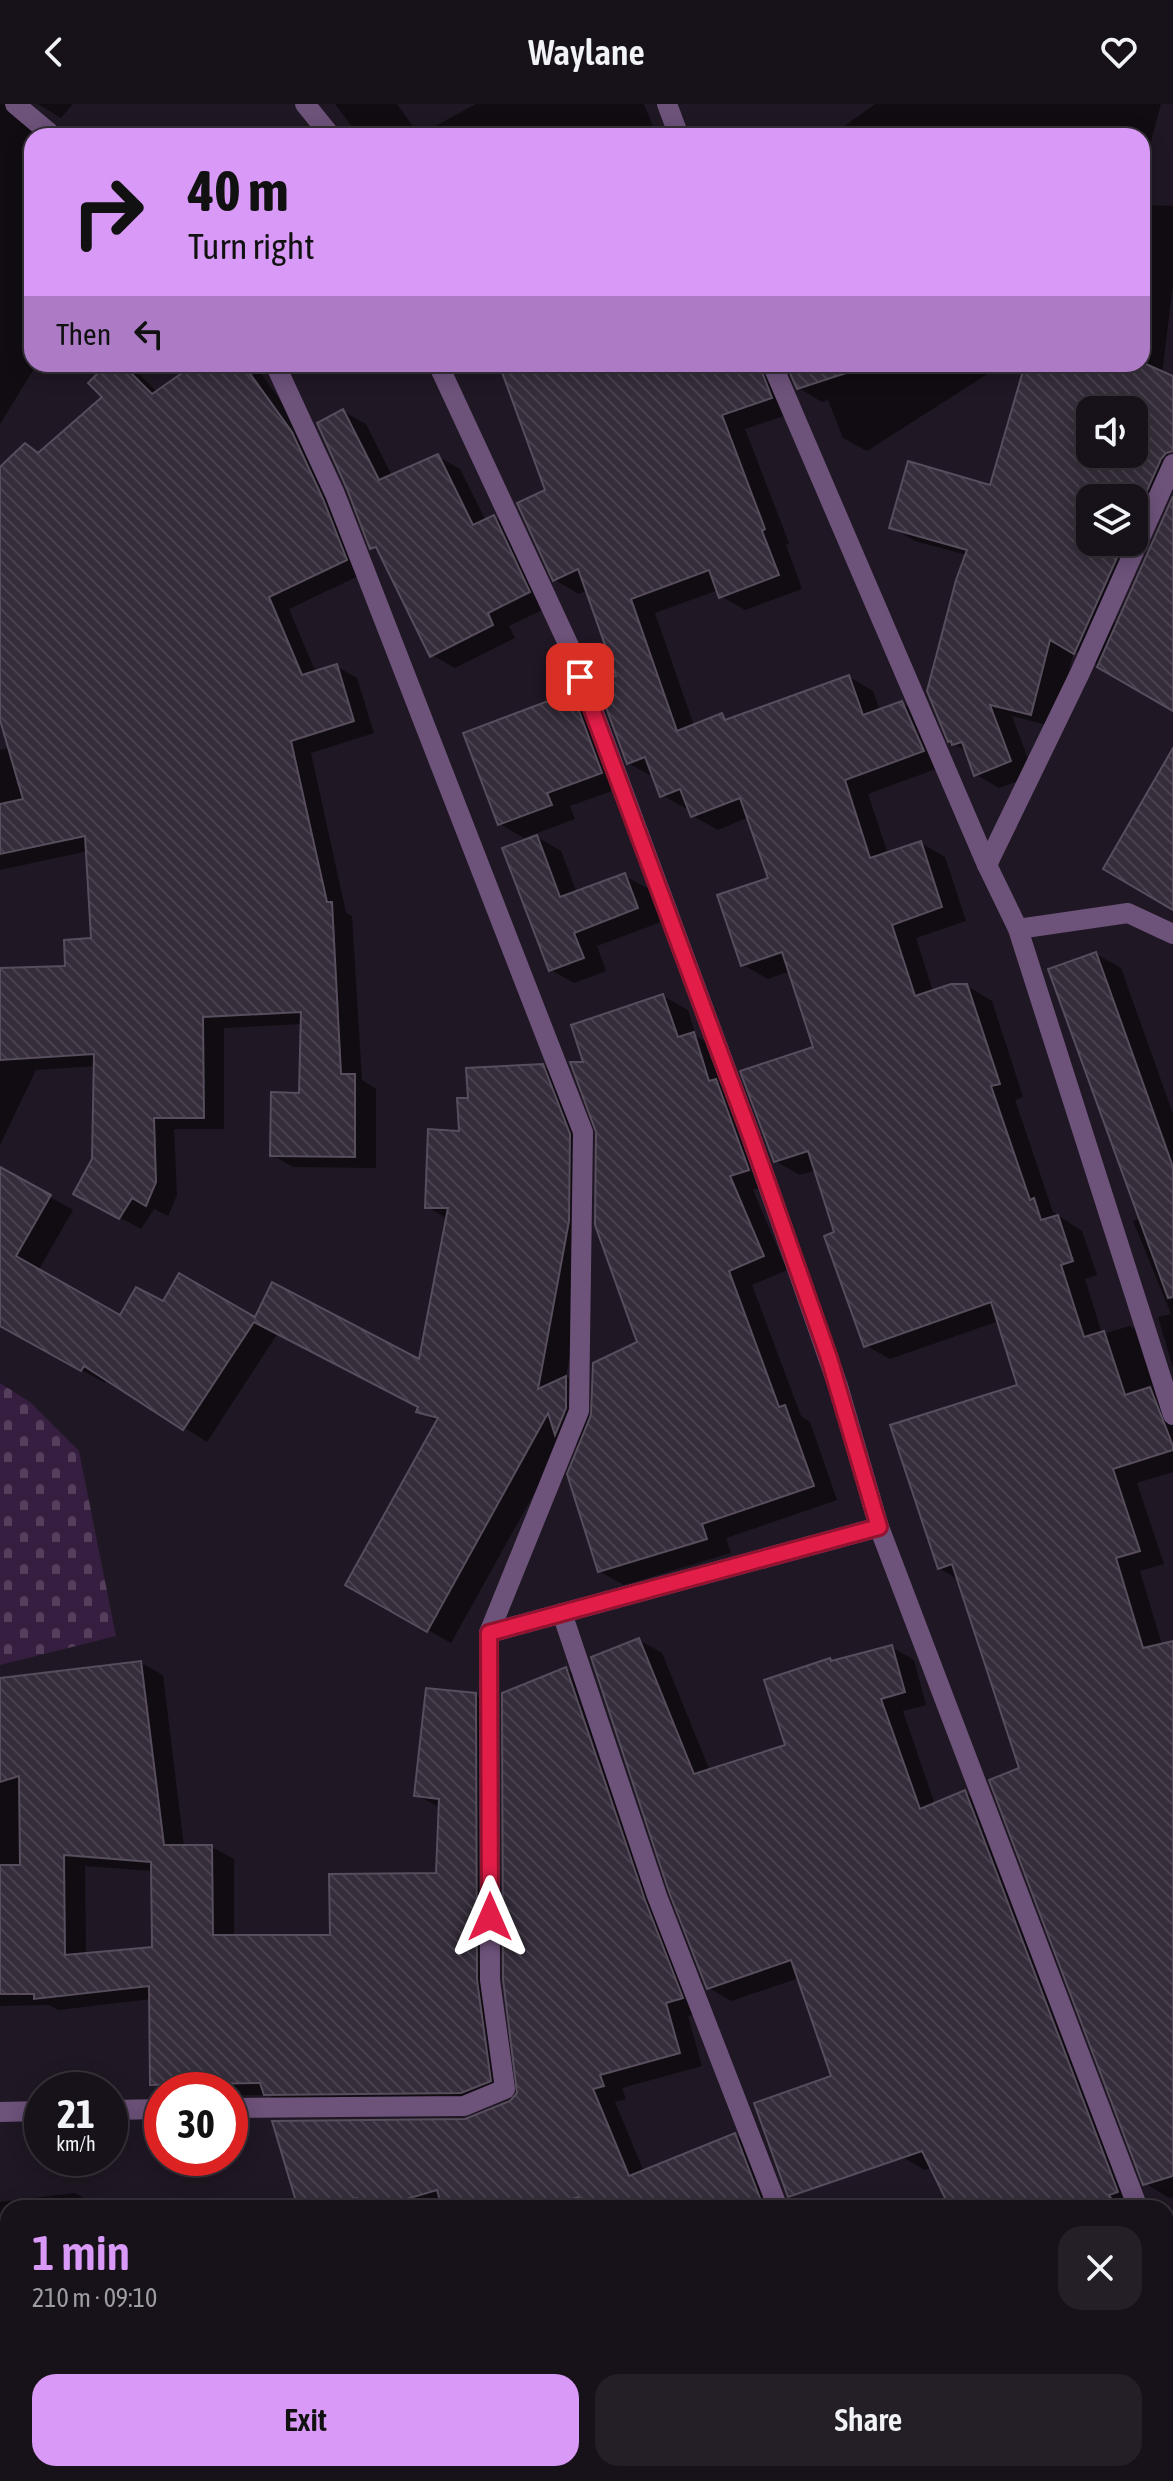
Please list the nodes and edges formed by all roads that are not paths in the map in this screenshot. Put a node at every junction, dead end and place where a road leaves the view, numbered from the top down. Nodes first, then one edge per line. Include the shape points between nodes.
1 (15, 104) edge
2 (305, 104) edge
3 (667, 104) edge
4 (44, 128) edge
5 (324, 128) edge
6 (676, 128) edge
7 (279, 372) edge
8 (442, 372) edge
9 (775, 372) edge
10 (1173, 464) edge
11 (987, 865) junction
12 (1018, 929) junction
13 (1173, 934) edge
14 (1173, 1415) edge
15 (879, 1527) junction
16 (562, 1613) junction
17 (489, 1633) junction
18 (248, 2108) edge
19 (24, 2111) edge
20 (0, 2112) edge
21 (775, 2200) edge
22 (1135, 2200) edge

1 - 4 street
2 - 5 street
3 - 6 street
7 - 17 street via 335,494 583,1132 579,1411
8 - 15 street via 570,648 812,1312
9 - 11 street
10 - 11 street
11 - 12 street
12 - 13 street via 1128,913
12 - 14 street
15 - 16 street
15 - 22 street
16 - 17 street
16 - 21 street via 657,1896
17 - 18 street via 490,1980 505,2089 464,2106
19 - 20 street

